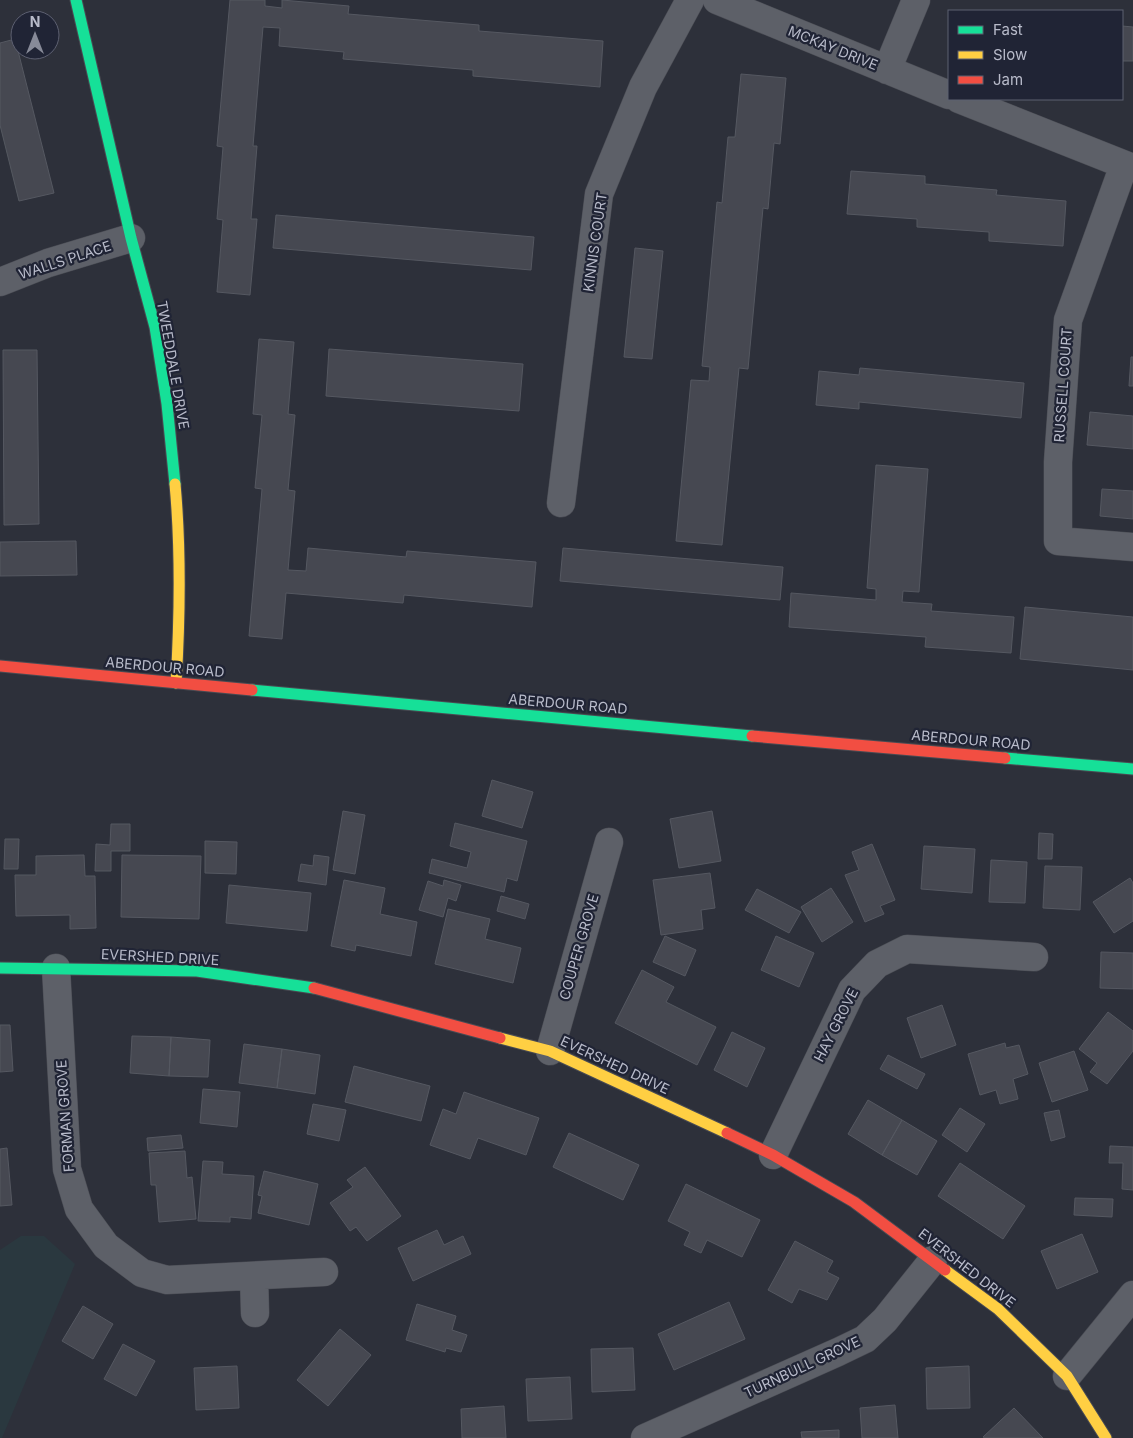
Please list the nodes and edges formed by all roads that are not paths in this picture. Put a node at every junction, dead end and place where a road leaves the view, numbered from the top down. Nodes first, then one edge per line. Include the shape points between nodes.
1 (76, 0) edge
2 (690, 0) edge
3 (716, 0) edge
4 (916, 0) edge
5 (887, 70) junction
6 (948, 95) edge
7 (962, 100) edge
8 (1129, 166) edge
9 (131, 238) junction
10 (0, 282) edge
11 (561, 503) dead end
12 (1133, 547) edge
13 (0, 666) edge
14 (176, 683) junction
15 (1133, 769) edge
16 (609, 842) dead end
17 (1034, 957) dead end
18 (0, 968) edge
19 (56, 968) junction
20 (550, 1051) junction
21 (773, 1155) junction
22 (933, 1260) junction
23 (324, 1272) dead end
24 (254, 1276) junction
25 (1133, 1295) edge
26 (256, 1313) dead end
27 (1067, 1376) junction
28 (645, 1438) edge
29 (1106, 1438) edge

1 - 9 street, TWEEDDALE DRIVE
2 - 11 street, KINNIS COURT via 643,87 599,194
3 - 5 street, MCKAY DRIVE
4 - 5 street
5 - 6 street, MCKAY DRIVE
7 - 8 street
8 - 12 street, RUSSELL COURT via 1068,320 1058,462 1058,541
9 - 10 street, WALLS PLACE via 48,263
9 - 14 street, TWEEDDALE DRIVE via 154,326 168,414 179,565
13 - 14 street, ABERDOUR ROAD
14 - 15 street, ABERDOUR ROAD
16 - 20 street, COUPER GROVE
17 - 21 street, HAY GROVE via 907,949 877,964 852,990
18 - 19 street, EVERSHED DRIVE
19 - 20 street, EVERSHED DRIVE via 197,971 316,988
19 - 24 street, FORMAN GROVE via 67,1169 79,1208 106,1246 142,1273 166,1280
20 - 21 street, EVERSHED DRIVE
21 - 22 street, EVERSHED DRIVE via 854,1202
22 - 27 street, EVERSHED DRIVE via 998,1310
22 - 28 street, TURNBULL GROVE via 885,1320 865,1338
23 - 24 street, FORMAN GROVE
24 - 26 street
25 - 27 street
27 - 29 street, EVERSHED DRIVE

